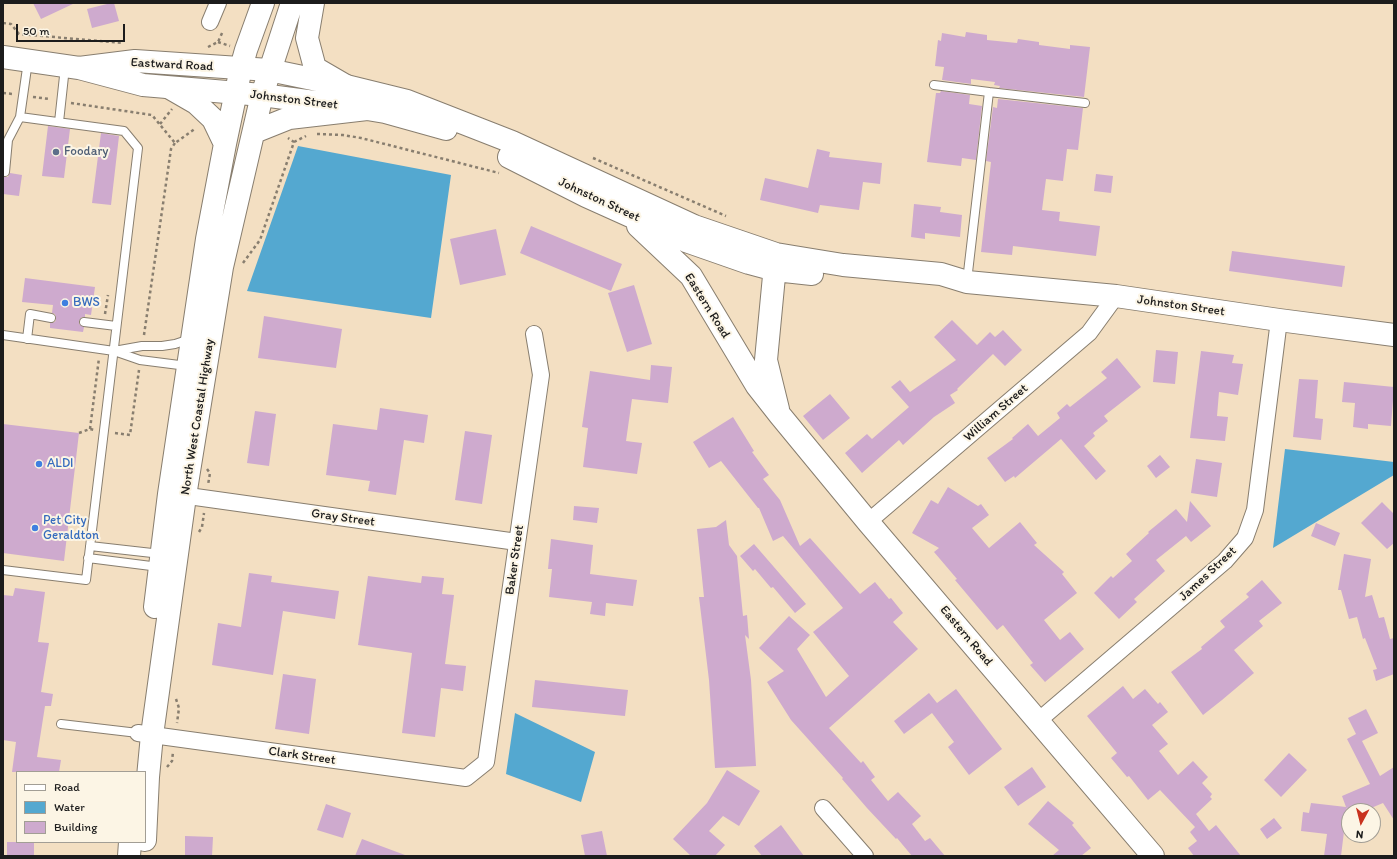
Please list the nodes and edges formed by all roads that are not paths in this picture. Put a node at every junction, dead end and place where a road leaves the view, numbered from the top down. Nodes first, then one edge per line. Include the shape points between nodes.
1 (218, 3) edge
2 (263, 3) edge
3 (292, 3) edge
4 (313, 3) edge
5 (210, 22) dead end
6 (3, 57) edge
7 (28, 61) junction
8 (72, 67) junction
9 (241, 68) junction
10 (269, 70) junction
11 (934, 85) dead end
12 (346, 86) junction
13 (989, 92) junction
14 (235, 93) junction
15 (262, 95) junction
16 (172, 97) junction
17 (1085, 103) dead end
18 (367, 109) junction
19 (20, 117) junction
20 (59, 122) junction
21 (254, 132) junction
22 (225, 144) junction
23 (4, 172) dead end
24 (620, 211) junction
25 (775, 262) junction
26 (967, 282) junction
27 (1116, 296) junction
28 (51, 318) dead end
29 (1279, 320) junction
30 (84, 322) dead end
31 (116, 326) junction
32 (192, 334) junction
33 (534, 334) dead end
34 (3, 335) edge
35 (1394, 335) edge
36 (27, 339) junction
37 (114, 351) junction
38 (196, 368) junction
39 (779, 414) junction
40 (177, 495) junction
41 (868, 522) junction
42 (517, 542) junction
43 (90, 546) junction
44 (88, 558) junction
45 (161, 561) junction
46 (3, 570) edge
47 (1038, 721) junction
48 (61, 724) dead end
49 (145, 734) junction
50 (133, 771) edge
51 (466, 778) joint
52 (823, 808) dead end
53 (146, 819) edge
54 (130, 843) edge
55 (145, 843) edge
56 (129, 856) edge
57 (144, 856) edge
58 (865, 856) edge
59 (1153, 856) edge

1 - 5 street
2 - 9 main road, North West Coastal Highway
3 - 10 main road, North West Coastal Highway
4 - 12 main road via 307,38 315,68
6 - 7 main road, Eastward Road
7 - 8 main road, Eastward Road
7 - 19 lane
8 - 9 main road, Eastward Road via 135,61
8 - 16 main road, Eastward Road via 143,85
8 - 20 lane via 61,101
9 - 10 main road, Johnston Street
9 - 14 main road, North West Coastal Highway
10 - 12 main road, Johnston Street
10 - 15 main road, North West Coastal Highway
11 - 13 lane
12 - 25 main road, Johnston Street via 407,101 512,142
13 - 17 lane
13 - 26 lane
14 - 15 main road, Johnston Street
14 - 16 main road, Eastward Road
14 - 22 main road, North West Coastal Highway
15 - 18 main road, Johnston Street
15 - 21 main road, North West Coastal Highway
16 - 22 main road via 196,103 213,119
18 - 21 main road via 289,118
18 - 24 main road, Johnston Street via 448,130
19 - 20 lane
19 - 23 lane via 8,140
20 - 31 lane via 124,131 138,148
21 - 38 main road, North West Coastal Highway
22 - 32 main road, North West Coastal Highway
24 - 25 main road, Johnston Street via 686,241 749,263
24 - 39 main road, Eastern Road via 691,276 757,386
25 - 26 main road, Johnston Street via 940,274
25 - 39 main road, Eastern Road via 766,360
26 - 27 main road, Johnston Street
27 - 29 main road, Johnston Street
27 - 41 street, William Street via 1089,333
28 - 36 lane via 30,314
29 - 35 main road, Johnston Street
29 - 47 street, James Street via 1255,510 1244,538 1225,561
30 - 31 lane
31 - 37 lane
32 - 37 lane via 187,340 175,344
32 - 38 main road, North West Coastal Highway
33 - 42 street, Baker Street via 541,375
34 - 36 lane
36 - 37 lane
37 - 38 lane via 140,360
37 - 43 lane
38 - 40 main road, North West Coastal Highway
39 - 41 main road, Eastern Road
40 - 42 street, Gray Street
40 - 45 main road, North West Coastal Highway
40 - 49 main road, North West Coastal Highway
41 - 47 main road, Eastern Road
42 - 51 street, Baker Street via 486,762
43 - 44 lane
43 - 45 lane
44 - 45 lane
44 - 46 lane via 86,580
45 - 49 main road, North West Coastal Highway
47 - 59 main road, Eastern Road
48 - 49 lane
49 - 50 main road, North West Coastal Highway
49 - 51 street, Clark Street
49 - 53 main road, North West Coastal Highway via 148,776
52 - 58 street
54 - 56 main road
55 - 57 main road, North West Coastal Highway

